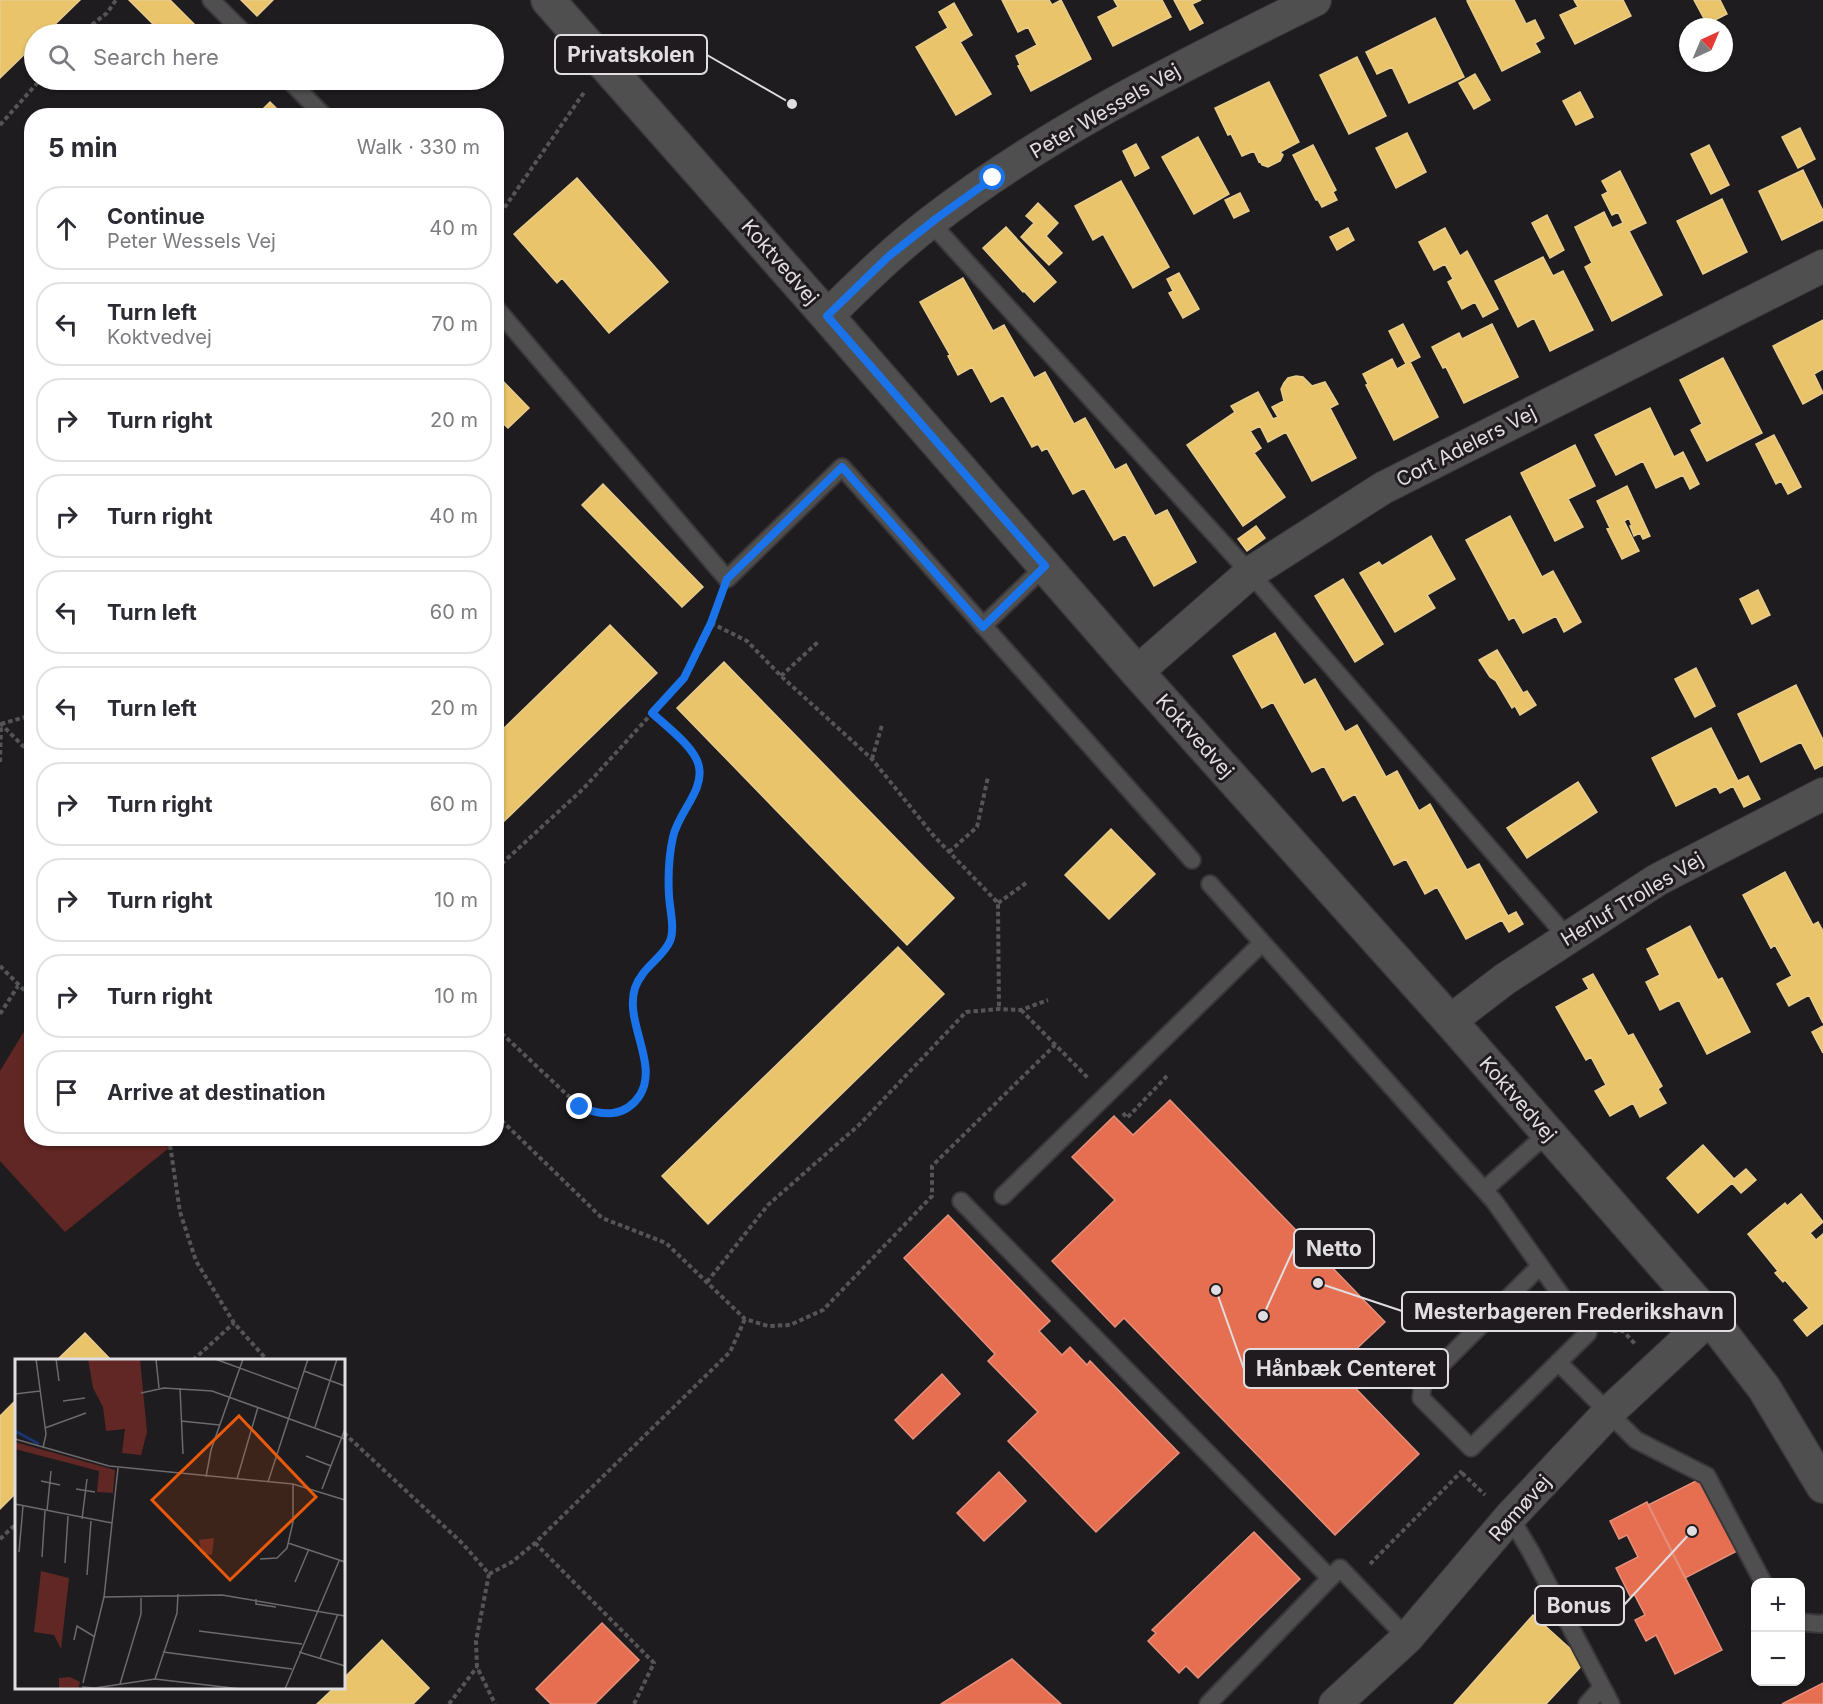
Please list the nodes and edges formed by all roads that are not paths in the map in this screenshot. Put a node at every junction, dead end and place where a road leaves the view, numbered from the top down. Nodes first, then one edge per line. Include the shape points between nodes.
1 (211, 0) edge
2 (548, 0) edge
3 (1315, 0) edge
4 (235, 24) edge
5 (299, 90) edge
6 (316, 108) edge
7 (930, 222) junction
8 (1823, 266) edge
9 (827, 316) junction
10 (504, 317) edge
11 (1045, 566) junction
12 (1250, 573) junction
13 (983, 627) junction
14 (1137, 672) junction
15 (1823, 794) edge
16 (1192, 860) dead end
17 (1210, 884) dead end
18 (1567, 937) junction
19 (1262, 943) junction
20 (1450, 1021) junction
21 (1548, 1133) junction
22 (1484, 1190) junction
23 (1004, 1196) dead end
24 (962, 1201) dead end
25 (1540, 1266) junction
26 (1710, 1318) junction
27 (1558, 1362) junction
28 (1608, 1413) junction
29 (1823, 1486) edge
30 (1510, 1518) junction
31 (1330, 1578) junction
32 (1761, 1578) edge
33 (1805, 1622) edge
34 (1823, 1623) edge
35 (1407, 1638) junction
36 (1602, 1687) junction
37 (1208, 1704) edge
38 (1335, 1704) edge
39 (1587, 1704) edge
40 (1611, 1704) edge

1 - 4 lane
2 - 9 street, Koktvedvej
3 - 7 street, Peter Wessels Vej via 1077,123
5 - 6 lane
7 - 9 street, Peter Wessels Vej
7 - 12 lane
8 - 12 street, Cort Adelers Vej via 1383,488
9 - 11 street, Koktvedvej
10 - 13 lane via 727,579 842,467
11 - 13 lane
11 - 14 street, Koktvedvej
12 - 14 street, Cort Adelers Vej
12 - 18 lane
13 - 16 lane
14 - 20 street, Koktvedvej
15 - 18 street, Herluf Trolles Vej via 1657,880
17 - 19 lane
18 - 20 street, Herluf Trolles Vej
19 - 22 lane
19 - 23 lane
20 - 21 street, Koktvedvej
21 - 22 lane
21 - 26 street, Koktvedvej
22 - 25 lane
24 - 31 lane
25 - 27 lane via 1588,1333
25 - 27 lane via 1423,1383 1421,1398 1471,1448
26 - 28 street, Rømøvej
26 - 29 street, Koktvedvej via 1764,1388
27 - 28 lane
28 - 30 street, Rømøvej
28 - 32 lane via 1636,1440 1707,1476
30 - 35 street, Rømøvej
30 - 36 lane
31 - 35 lane via 1340,1568
31 - 37 lane
33 - 34 lane
35 - 38 street, Rømøvej
36 - 39 lane
36 - 40 lane

